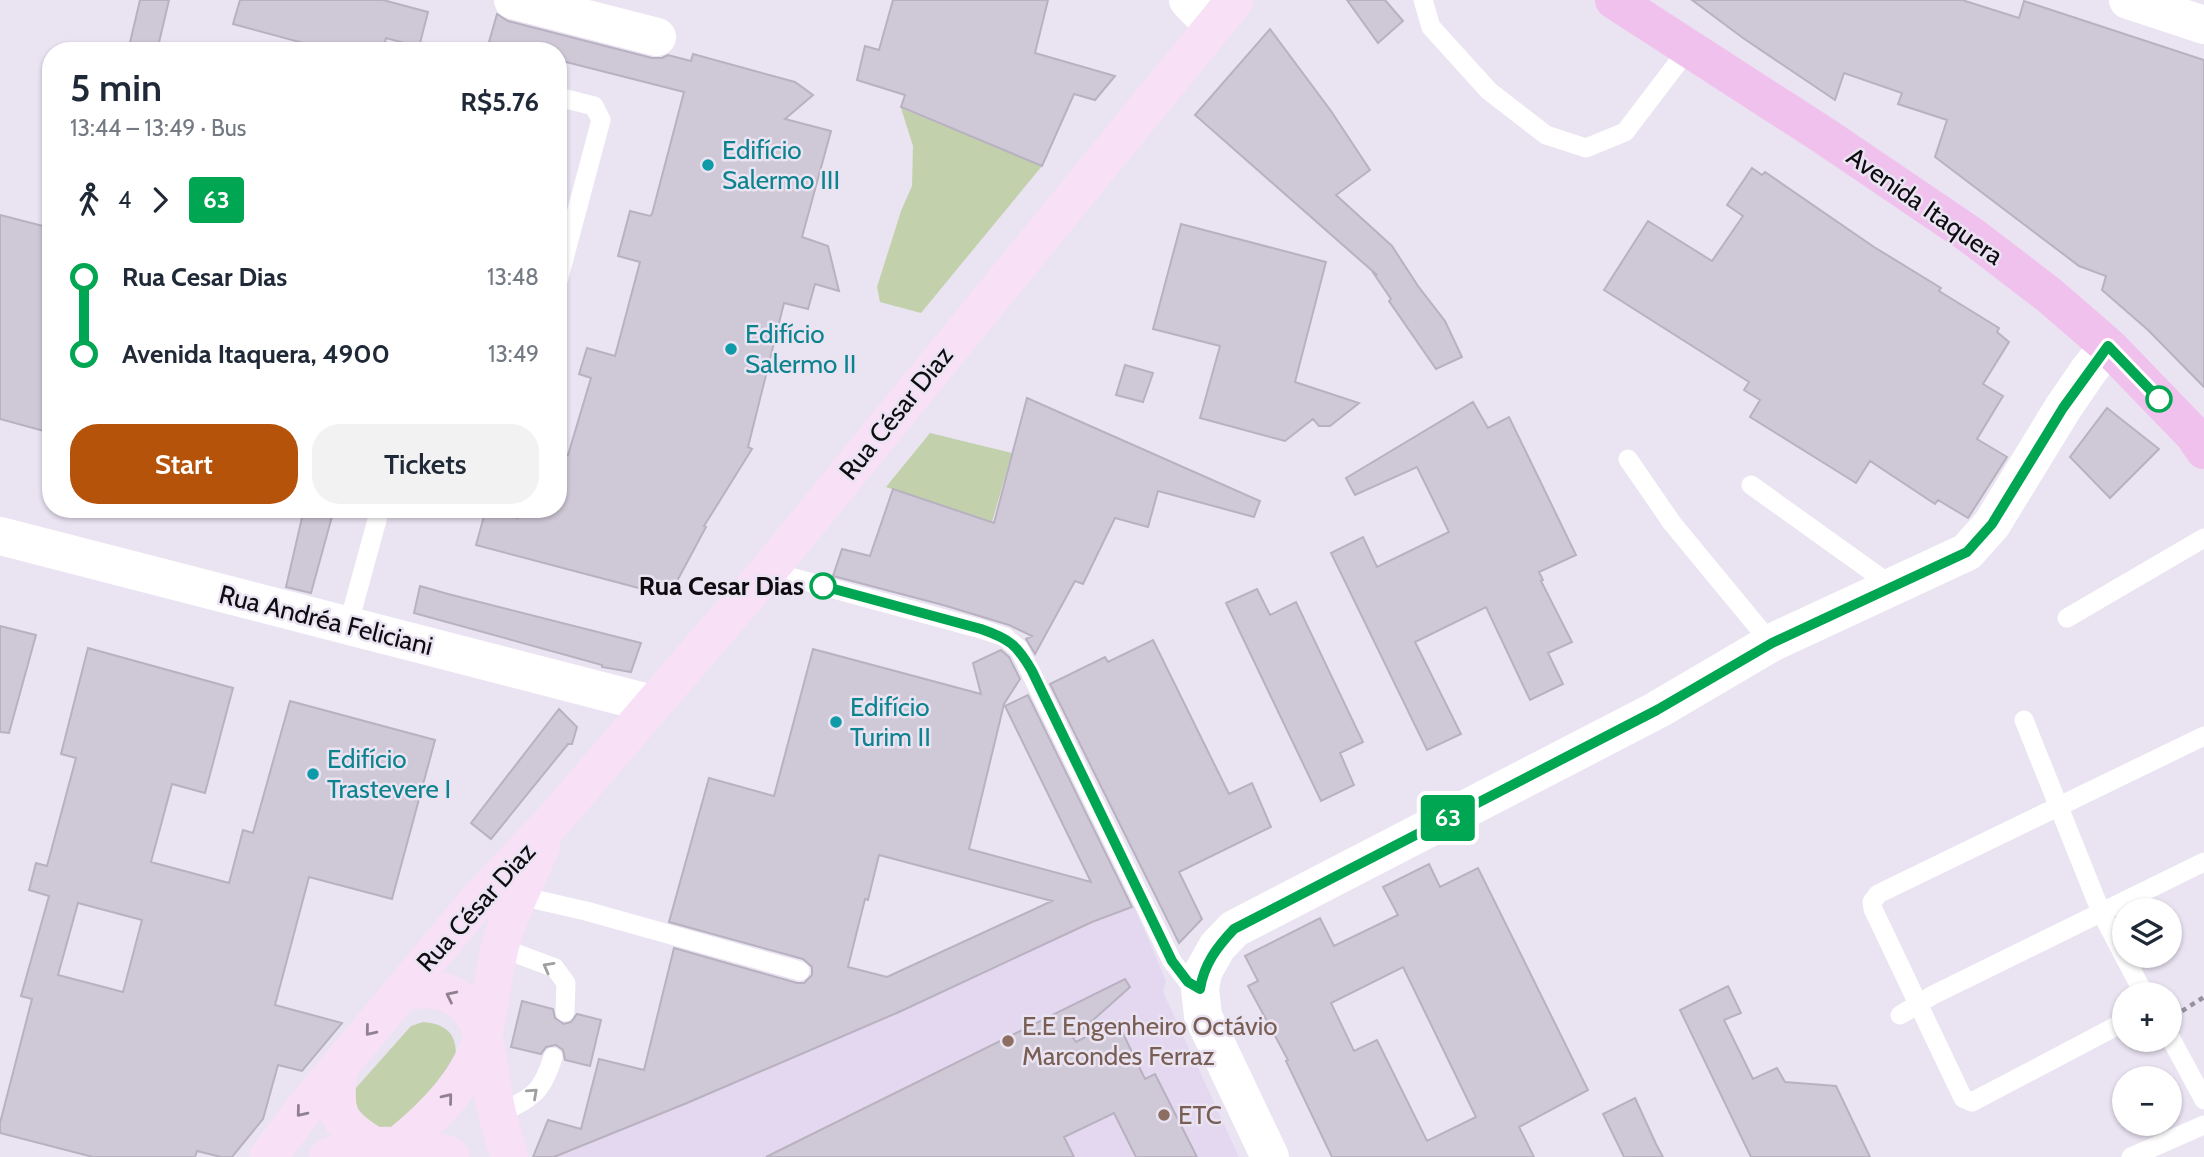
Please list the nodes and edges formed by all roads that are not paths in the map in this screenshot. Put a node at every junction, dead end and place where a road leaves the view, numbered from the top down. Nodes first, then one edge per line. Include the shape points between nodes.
1 (513, 0) edge
2 (1423, 0) edge
3 (1614, 0) edge
4 (2128, 0) edge
5 (1212, 9) edge
6 (2204, 25) edge
7 (657, 37) dead end
8 (1689, 48) junction
9 (567, 99) edge
10 (567, 247) edge
11 (2108, 346) junction
12 (2204, 450) edge
13 (1628, 459) dead end
14 (1751, 485) dead end
15 (378, 518) edge
16 (0, 536) edge
17 (2204, 538) edge
18 (768, 571) junction
19 (1892, 586) junction
20 (2067, 618) dead end
21 (348, 626) junction
22 (1772, 643) junction
23 (652, 704) junction
24 (2024, 720) dead end
25 (2204, 736) edge
26 (2057, 806) junction
27 (552, 822) junction
28 (2204, 862) edge
29 (520, 896) junction
30 (2101, 912) junction
31 (499, 947) junction
32 (800, 971) dead end
33 (2138, 982) edge
34 (1200, 989) junction
35 (401, 992) junction
36 (1919, 1003) junction
37 (565, 1012) dead end
38 (1899, 1014) dead end
39 (2112, 1028) edge
40 (484, 1033) junction
41 (2178, 1052) edge
42 (552, 1057) dead end
43 (338, 1070) junction
44 (2204, 1100) edge
45 (497, 1115) junction
46 (2204, 1125) edge
47 (386, 1145) junction
48 (268, 1157) edge
49 (328, 1157) edge
50 (451, 1157) edge
51 (509, 1157) edge
52 (1270, 1157) edge
53 (2131, 1157) edge

1 - 7 street
2 - 8 lane via 1431,27 1489,90 1546,135 1586,148 1625,132
3 - 8 main road, Avenida Itaquera
4 - 6 street
5 - 18 street, Rua César Diaz
8 - 11 main road, Avenida Itaquera via 1972,236
9 - 10 lane via 594,106 601,120
11 - 12 main road, Avenida Itaquera
11 - 19 street via 1978,542 1967,552
13 - 22 lane via 1672,523
14 - 19 lane
15 - 21 lane
16 - 21 street, Rua Andréa Feliciani
17 - 20 lane
18 - 23 street, Rua César Diaz
18 - 34 lane via 981,629 1004,637 1019,649 1172,961 1188,982
19 - 22 street
21 - 23 street, Rua Andréa Feliciani
22 - 34 street via 1657,710 1234,929 1207,964
23 - 27 street, Rua César Diaz
24 - 26 lane
25 - 26 lane
26 - 30 lane
26 - 36 lane via 1874,898 1873,909
27 - 29 street, Rua César Diaz
27 - 35 street, Rua César Diaz
28 - 30 lane
29 - 31 street, Rua César Diaz
29 - 32 lane
30 - 33 lane
30 - 36 lane
37 -> 31 lane via 566,983 555,968
31 - 40 street, Rua César Diaz
34 - 52 street via 1203,1016
40 -> 35 street via 475,1015 442,991
35 -> 43 street
36 - 38 lane
36 - 39 lane via 1963,1098 1969,1102
40 - 45 street
47 -> 40 street via 423,1125 459,1085
41 - 44 lane
45 -> 42 lane via 533,1096 546,1079
43 - 47 street via 336,1099 341,1119 352,1133
43 -> 48 street
45 - 51 street
46 - 53 lane
47 - 49 street
47 - 50 street

